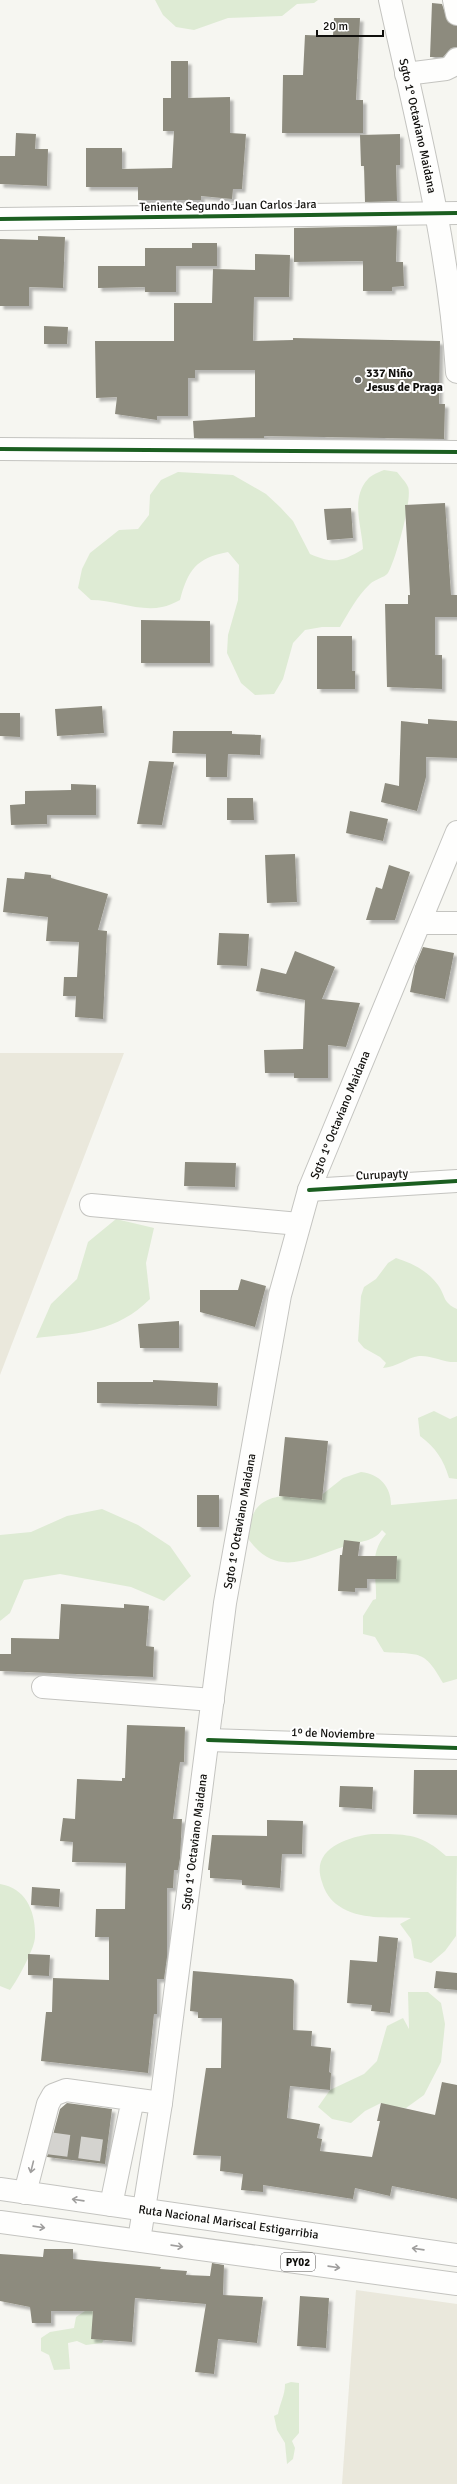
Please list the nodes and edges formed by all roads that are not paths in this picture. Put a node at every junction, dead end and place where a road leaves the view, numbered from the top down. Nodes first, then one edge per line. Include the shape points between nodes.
1 (390, 0) edge
2 (454, 0) edge
3 (457, 14) edge
4 (457, 59) edge
5 (406, 74) junction
6 (447, 213) edge
7 (0, 219) edge
8 (457, 372) edge
9 (0, 449) edge
10 (457, 452) edge
11 (457, 832) edge
12 (457, 922) edge
13 (420, 923) junction
14 (457, 1181) edge
15 (309, 1190) junction
16 (92, 1205) dead end
17 (299, 1224) junction
18 (43, 1687) dead end
19 (213, 1700) junction
20 (208, 1740) junction
21 (457, 1748) edge
22 (133, 2099) junction
23 (161, 2102) junction
24 (0, 2189) edge
25 (25, 2192) junction
26 (111, 2204) junction
27 (144, 2209) junction
28 (0, 2222) edge
29 (139, 2240) junction
30 (457, 2255) edge
31 (457, 2284) edge

1 - 5 main road, Sgto 1° Octaviano Maidana
2 - 3 main road
4 - 5 main road via 452,66 446,68
5 - 6 main road, Sgto 1° Octaviano Maidana
6 - 7 main road, Teniente Segundo Juan Carlos Jara
6 - 8 main road, Sgto 1° Octaviano Maidana
9 - 10 main road
11 - 13 main road, Sgto 1° Octaviano Maidana
12 - 13 main road
13 - 15 main road, Sgto 1° Octaviano Maidana
14 - 15 main road, Curupayty
15 - 17 main road, Sgto 1° Octaviano Maidana
16 - 17 main road
17 - 19 main road, Sgto 1° Octaviano Maidana via 280,1295 250,1457 225,1603
18 - 19 main road
19 - 20 main road, Sgto 1° Octaviano Maidana
20 - 21 main road, 1º de Noviembre
20 - 23 main road, Sgto 1° Octaviano Maidana
22 - 23 main road
22 -> 25 main road via 66,2090 59,2092 48,2104 43,2142
22 - 26 main road via 113,2153
23 - 27 main road, Sgto 1° Octaviano Maidana
24 - 25 main road, Ruta Nacional Mariscal Estigarribia
26 -> 25 main road, Ruta Nacional Mariscal Estigarribia
26 - 27 main road, Ruta Nacional Mariscal Estigarribia
27 - 29 main road, Sgto 1° Octaviano Maidana
30 -> 27 main road, Ruta Nacional Mariscal Estigarribia
28 -> 29 main road, PY02
29 -> 31 main road, PY02

